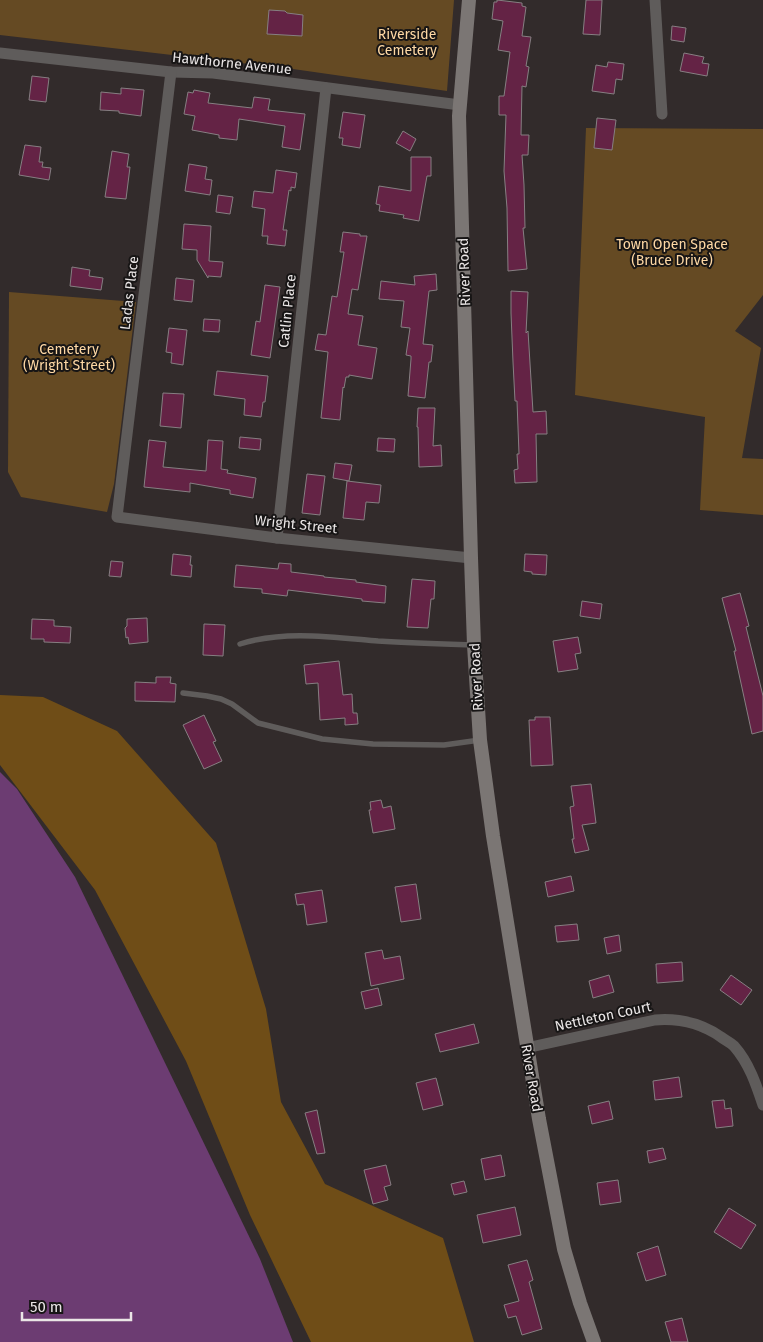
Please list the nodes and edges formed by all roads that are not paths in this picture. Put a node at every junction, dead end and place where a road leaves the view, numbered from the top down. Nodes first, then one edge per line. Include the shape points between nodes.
1 (466, 0) edge
2 (655, 0) edge
3 (0, 53) edge
4 (171, 72) junction
5 (326, 88) junction
6 (460, 105) junction
7 (662, 114) dead end
8 (117, 517) joint
9 (277, 538) junction
10 (471, 558) junction
11 (240, 644) dead end
12 (474, 645) junction
13 (183, 693) dead end
14 (480, 740) junction
15 (526, 1048) junction
16 (763, 1105) edge
17 (594, 1342) edge

1 - 6 main road, River Road
2 - 7 street
3 - 4 street, Hawthorne Avenue
4 - 5 street, Hawthorne Avenue via 213,73
4 - 8 street, Ladas Place
5 - 6 street, Hawthorne Avenue
5 - 9 street, Catlin Place
6 - 10 main road, River Road
8 - 9 street, Wright Street
9 - 10 street, Wright Street
10 - 12 main road, River Road
11 - 12 lane via 290,636
12 - 14 main road, River Road
13 - 14 lane via 222,699 258,723 322,739 444,745
14 - 15 main road, River Road
15 - 16 street, Nettleton Court via 655,1020 689,1022 711,1030 733,1045 746,1064
15 - 17 main road, River Road via 564,1249

